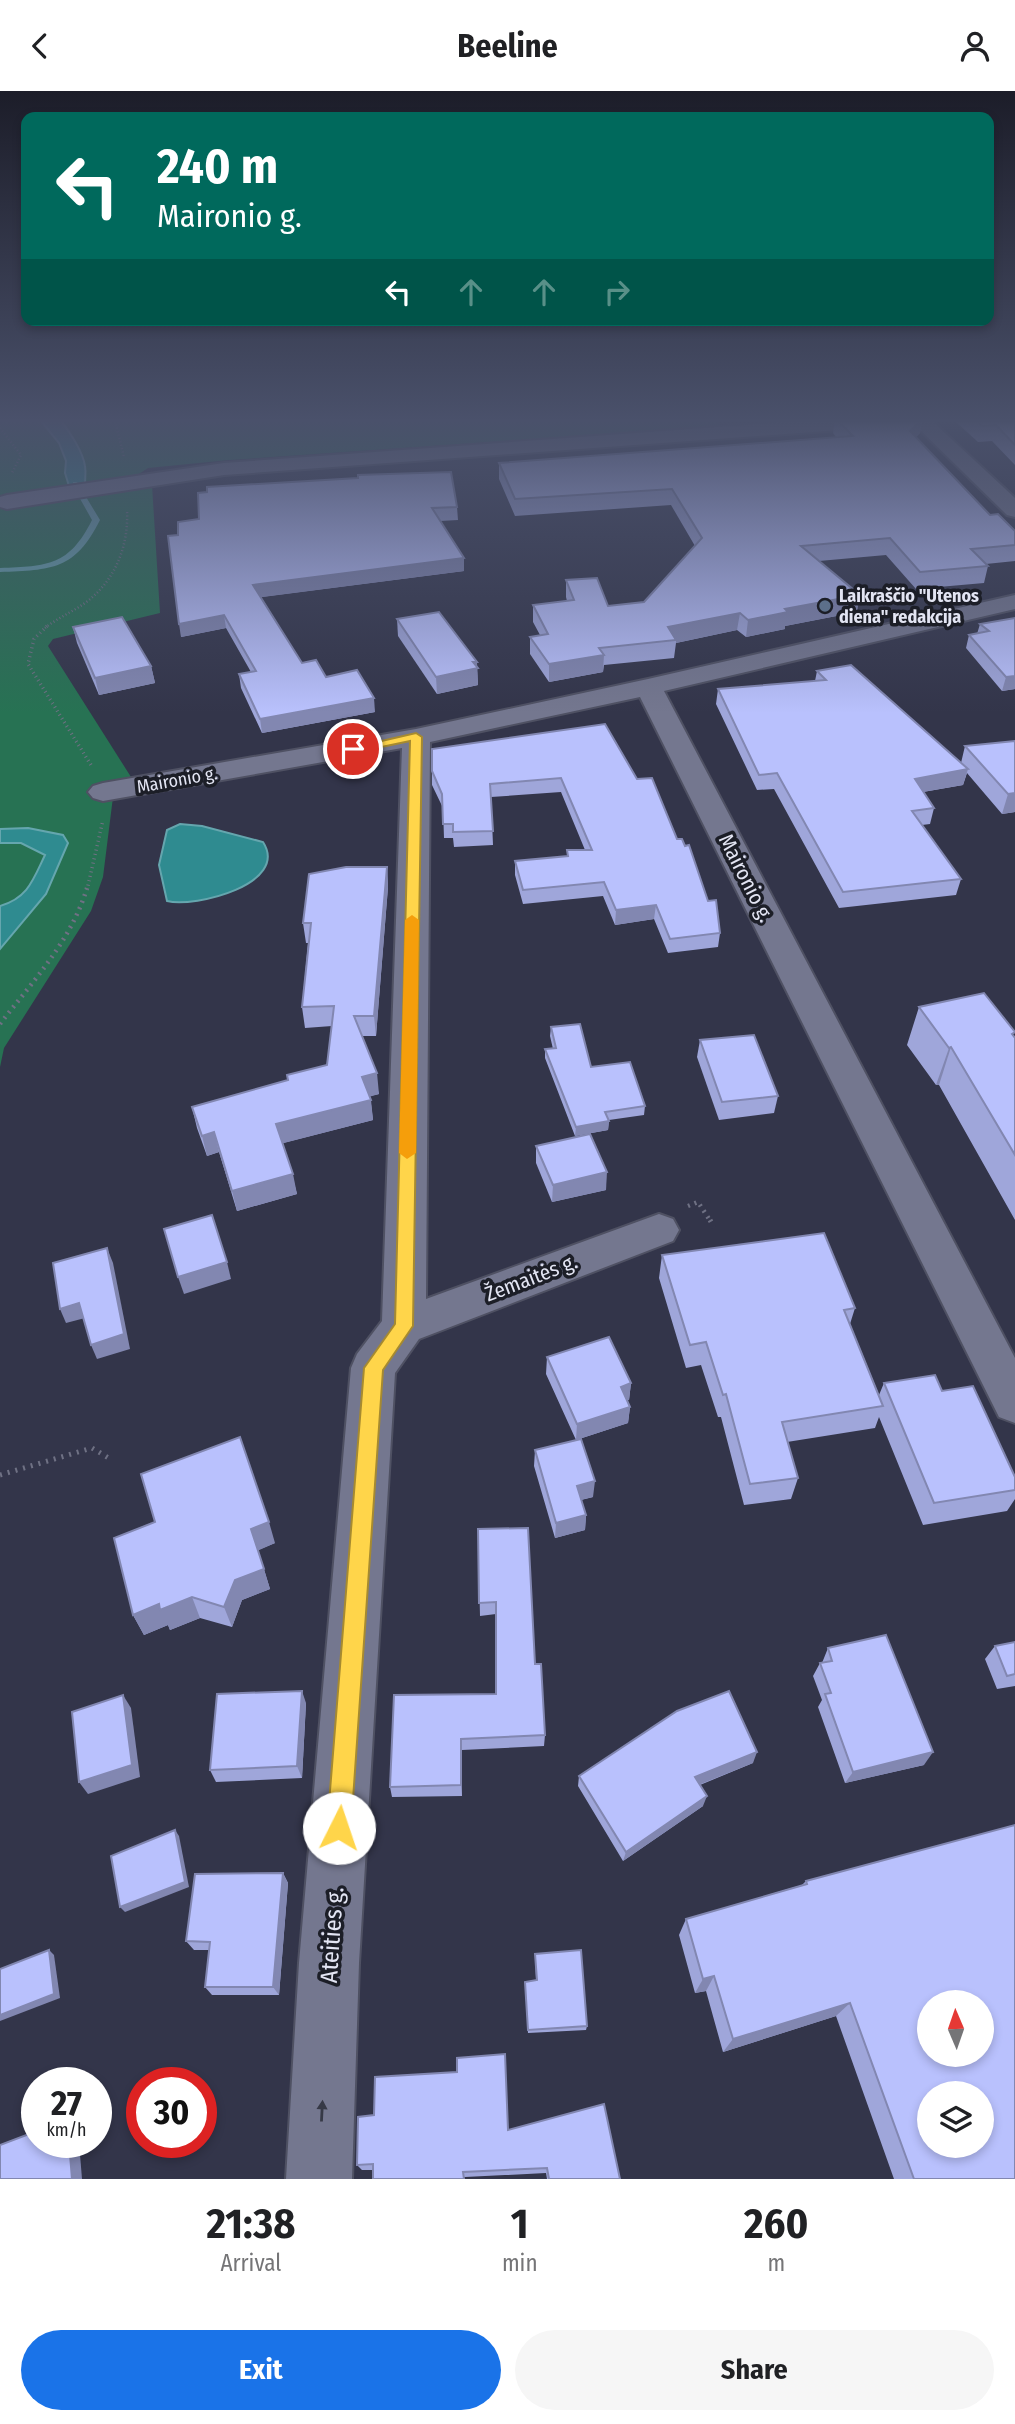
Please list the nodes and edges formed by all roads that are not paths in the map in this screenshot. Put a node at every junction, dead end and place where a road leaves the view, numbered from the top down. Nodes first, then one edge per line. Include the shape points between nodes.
1 (1015, 601) edge
2 (648, 687) junction
3 (416, 737) junction
4 (103, 792) road end
5 (659, 1230) dead end
6 (404, 1326) junction
7 (1015, 1403) edge
8 (319, 2179) edge

1 - 2 street
2 - 3 street, Maironio g.
2 - 7 street, Maironio g.
3 - 4 street, Maironio g.
3 - 6 street
5 - 6 street, Žemaitės g.
8 -> 6 street, Ateities g. via 329,1963 373,1368

